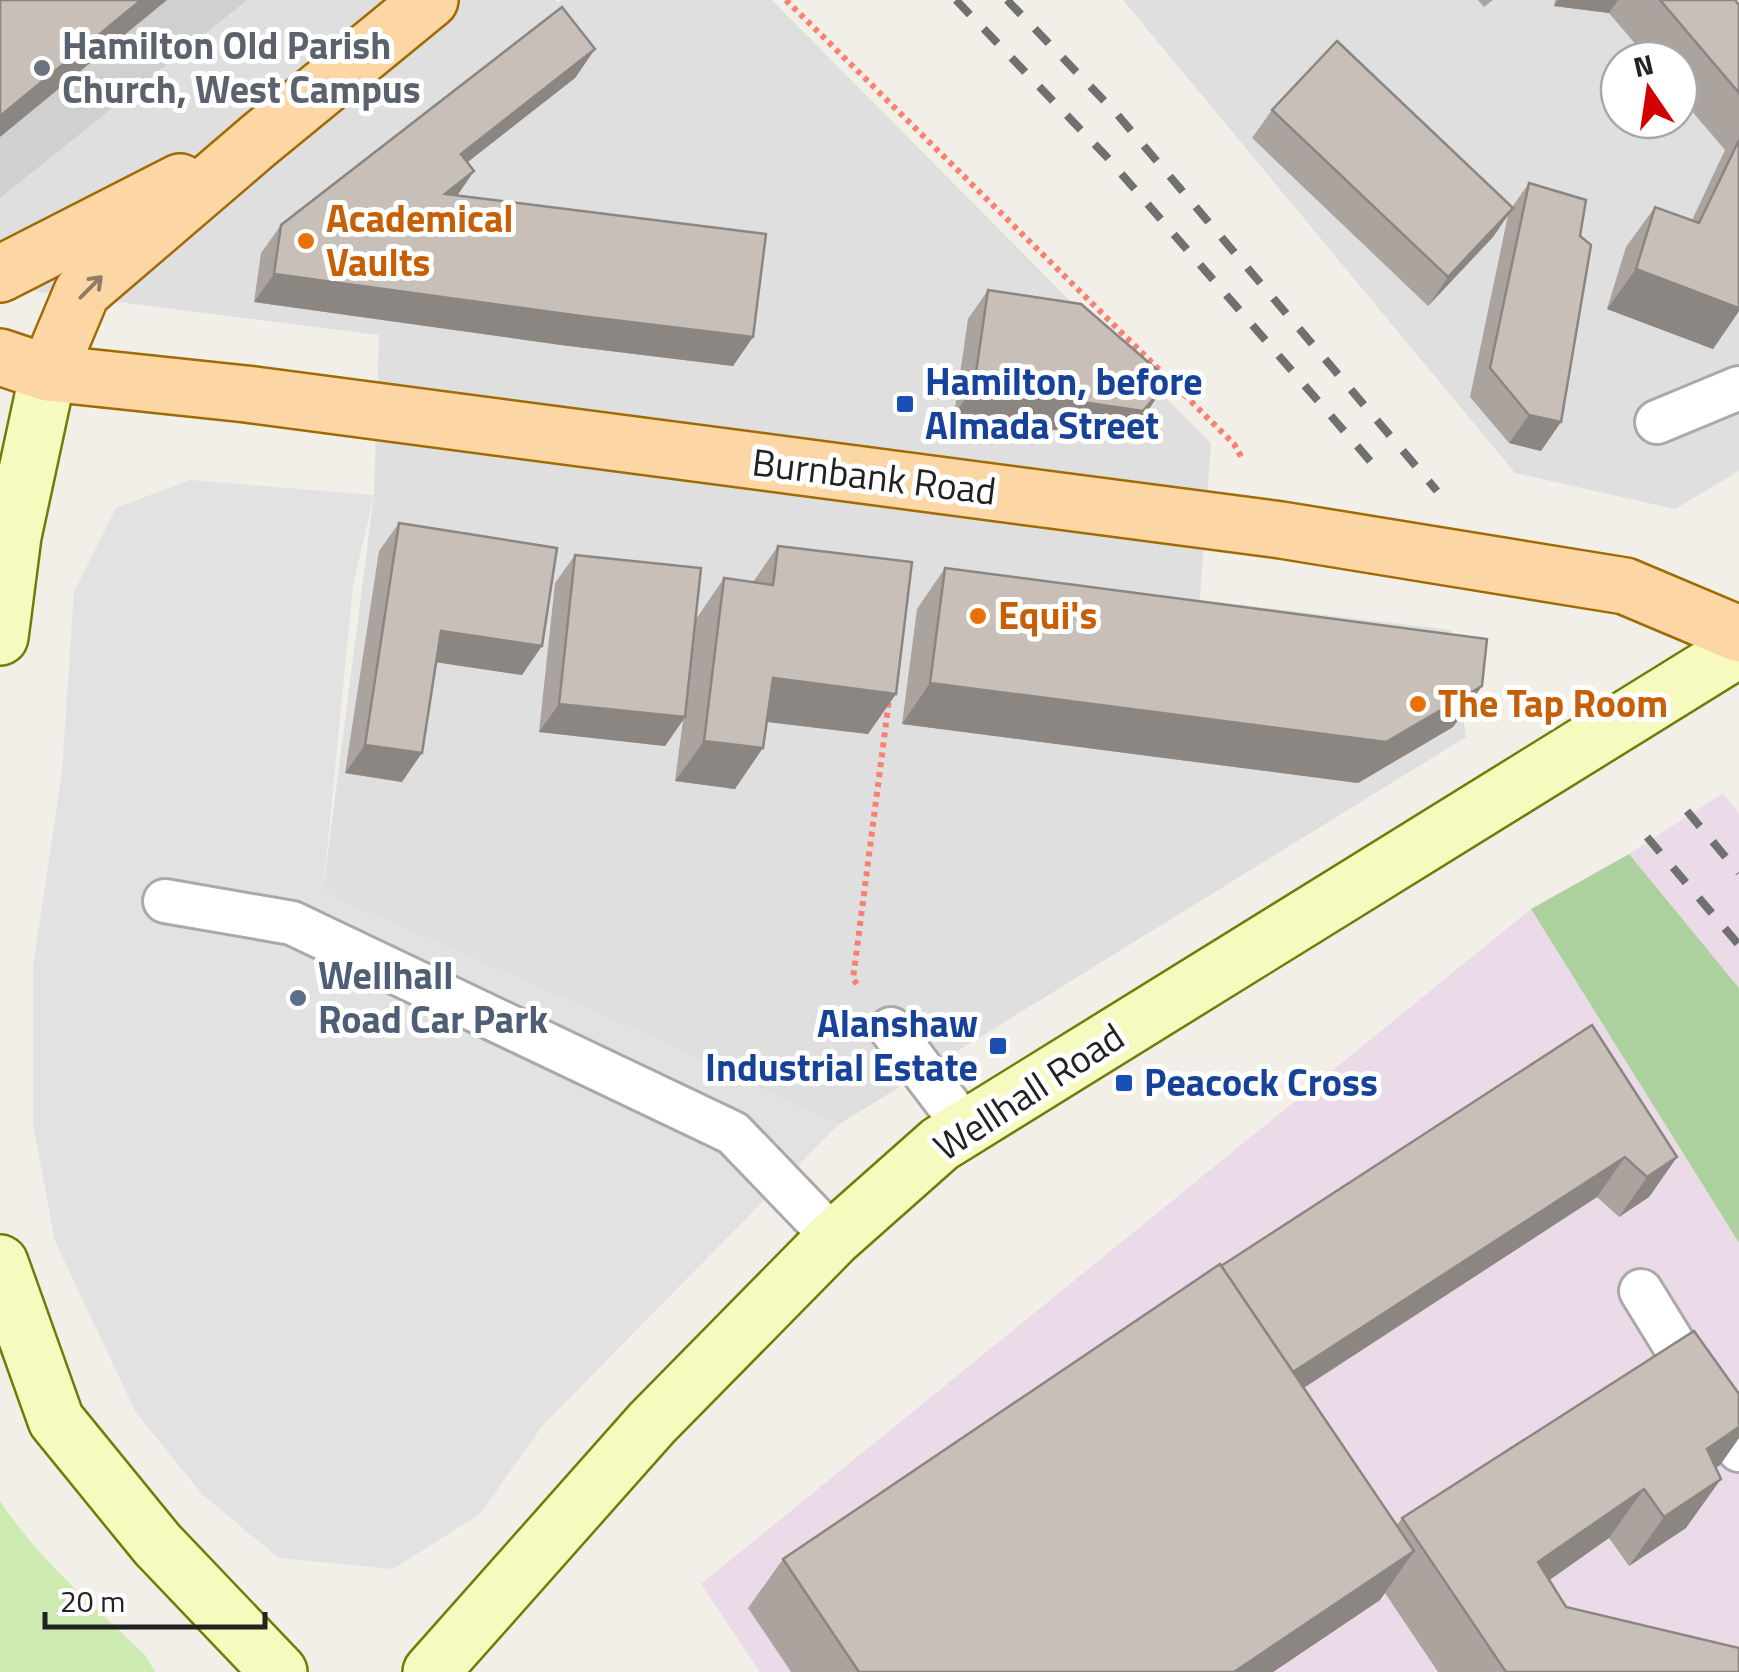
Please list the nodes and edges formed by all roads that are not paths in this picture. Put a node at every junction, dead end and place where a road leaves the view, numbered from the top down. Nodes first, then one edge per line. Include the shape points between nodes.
1 (430, 0) edge
2 (258, 141) junction
3 (0, 274) edge
4 (24, 365) edge
5 (1739, 388) edge
6 (1657, 422) dead end
7 (1739, 634) edge
8 (0, 636) edge
9 (1739, 649) edge
10 (166, 901) dead end
11 (891, 1029) road end
12 (966, 1128) junction
13 (834, 1238) junction
14 (0, 1263) edge
15 (1641, 1291) dead end
16 (1739, 1450) edge
17 (279, 1672) edge
18 (431, 1672) edge

1 - 2 main road
2 - 3 main road
4 -> 2 main road via 82,292
4 - 7 main road, Burnbank Road via 1281,530 1625,586
4 - 8 main road
5 - 6 lane
9 - 12 main road, Wellhall Road
10 - 13 lane via 292,924 734,1133
11 - 12 lane
12 - 13 main road, Wellhall Road
13 - 18 main road, Wellhall Road via 652,1422
14 - 17 main road via 56,1420 157,1544
15 - 16 lane

